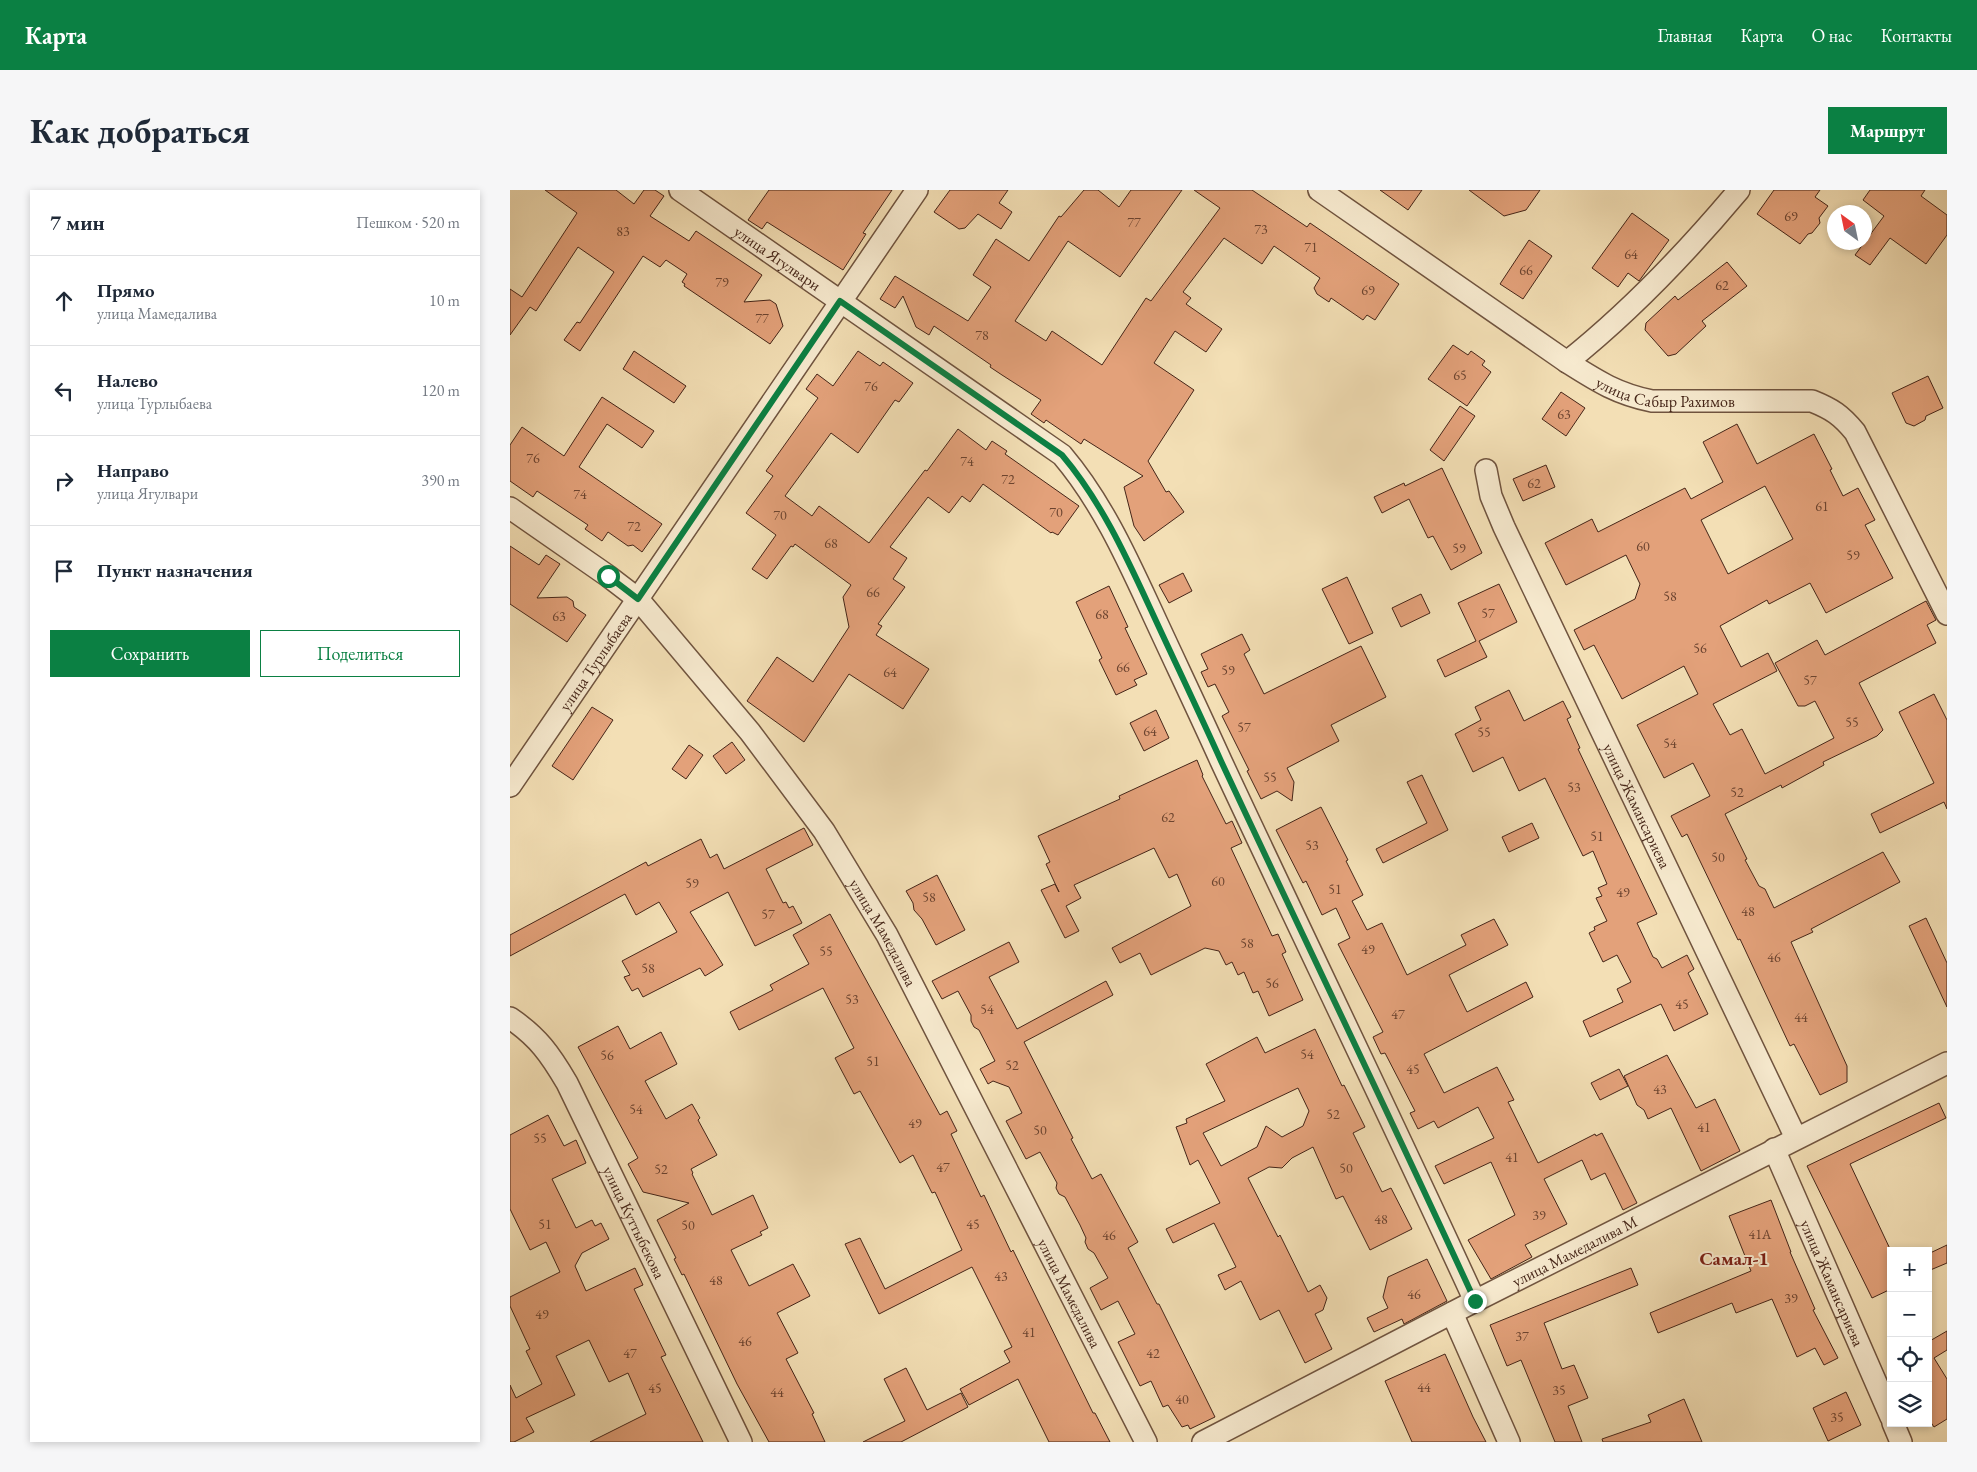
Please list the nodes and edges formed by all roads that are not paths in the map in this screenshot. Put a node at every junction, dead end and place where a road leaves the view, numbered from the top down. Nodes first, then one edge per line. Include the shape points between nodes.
1 (680, 190) edge
2 (917, 190) edge
3 (1318, 190) edge
4 (1739, 190) edge
5 (840, 301) junction
6 (1568, 362) junction
7 (1486, 470) dead end
8 (510, 508) edge
9 (638, 599) junction
10 (1947, 614) edge
11 (510, 786) edge
12 (510, 1018) edge
13 (1947, 1063) edge
14 (1796, 1138) junction
15 (1774, 1149) junction
16 (1475, 1301) junction
17 (1452, 1313) junction
18 (1887, 1408) edge
19 (1895, 1427) edge
20 (741, 1442) edge
21 (1146, 1442) edge
22 (1203, 1442) edge
23 (1510, 1442) edge
24 (1902, 1442) edge

1 - 5 street, улица Ягулвари
2 - 5 street, улица Турлыбаева
3 - 6 street, улица Сабыр Рахимов
4 - 6 street via 1692,246
5 - 9 street, улица Турлыбаева
5 - 16 street, улица Ягулвари via 1062,455 1082,478 1134,573
6 - 10 street, улица Сабыр Рахимов via 1608,387 1652,401 1812,401 1832,409 1855,432
7 - 14 street, улица Жамансариева via 1491,496 1504,527
8 - 9 street, улица Мамедалива
9 - 11 street, улица Турлыбаева
9 - 21 street, улица Мамедалива via 750,732 824,831 887,935
12 - 20 street, улица Куттыбекова via 544,1046 567,1083
13 - 14 street, улица Мамедалива М
14 - 15 street, улица Мамедалива М
15 - 16 street, улица Мамедалива М
15 - 18 street, улица Жамансариева
16 - 17 street, улица Мамедалива М
17 - 22 street, улица Мамедалива М
17 - 23 street
19 - 24 street

